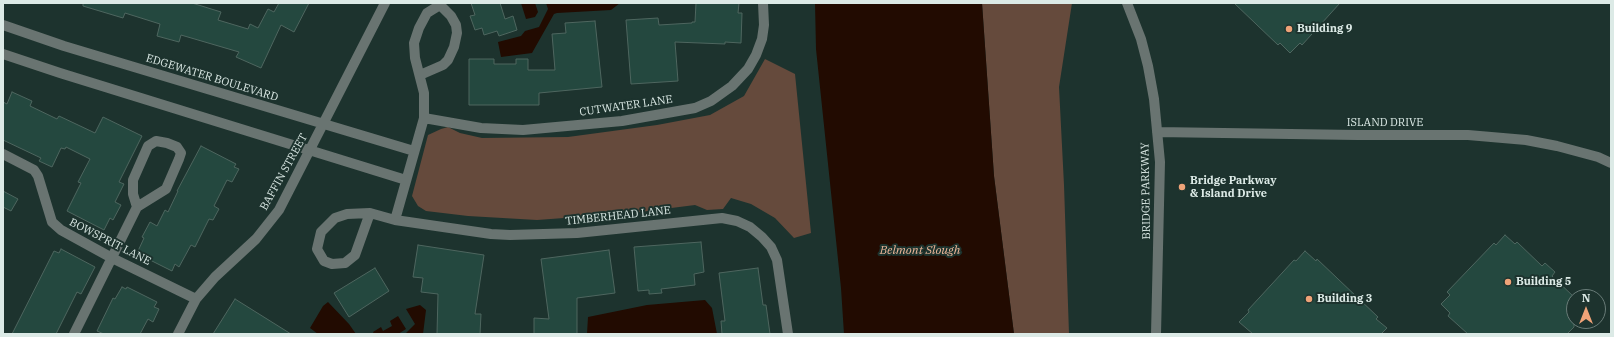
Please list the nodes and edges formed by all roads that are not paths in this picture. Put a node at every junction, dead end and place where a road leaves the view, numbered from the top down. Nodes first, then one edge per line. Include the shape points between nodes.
1 (385, 3) edge
2 (763, 3) edge
3 (1127, 3) edge
4 (440, 4) edge
5 (3, 25) edge
6 (3, 54) edge
7 (420, 75) junction
8 (424, 118) junction
9 (324, 124) junction
10 (1156, 132) junction
11 (311, 150) junction
12 (414, 151) junction
13 (3, 154) edge
14 (1611, 163) edge
15 (406, 180) junction
16 (136, 207) junction
17 (370, 214) junction
18 (395, 220) junction
19 (112, 258) junction
20 (196, 299) junction
21 (74, 334) edge
22 (178, 334) edge
23 (788, 334) edge
24 (1156, 334) edge

1 - 9 street, BAFFIN STREET
2 - 8 street, CUTWATER LANE via 762,39 748,69 732,86 711,102 695,108 622,121 523,130 480,128
3 - 10 street, BRIDGE PARKWAY via 1148,66
4 - 7 street via 427,13 414,43
4 - 7 street via 456,25 454,47 443,65
5 - 9 street, EDGEWATER BOULEVARD
6 - 11 street
7 - 8 street via 424,93
8 - 12 street
9 - 11 street, BAFFIN STREET
9 - 12 street, EDGEWATER BOULEVARD
10 - 14 street, ISLAND DRIVE via 1468,135 1526,140 1557,146
10 - 24 street, BRIDGE PARKWAY via 1160,190
11 - 15 street
11 - 20 street, BAFFIN STREET via 279,210 256,239 215,277
12 - 15 street
13 - 19 street, BOWSPRIT LANE via 34,170 52,222
15 - 18 street
16 - 16 street via 166,189 180,159 181,153 177,148 156,141 148,146 133,180
16 - 19 street
17 - 17 street, TIMBERHEAD LANE via 347,214 335,218 321,232 317,249 324,261 332,264 345,263 355,255
17 - 18 street, TIMBERHEAD LANE
18 - 23 street, TIMBERHEAD LANE via 510,235 577,233 722,218 737,221 762,237 771,247 777,260
19 - 20 street, BOWSPRIT LANE
19 - 21 street
20 - 22 street, BAFFIN STREET

